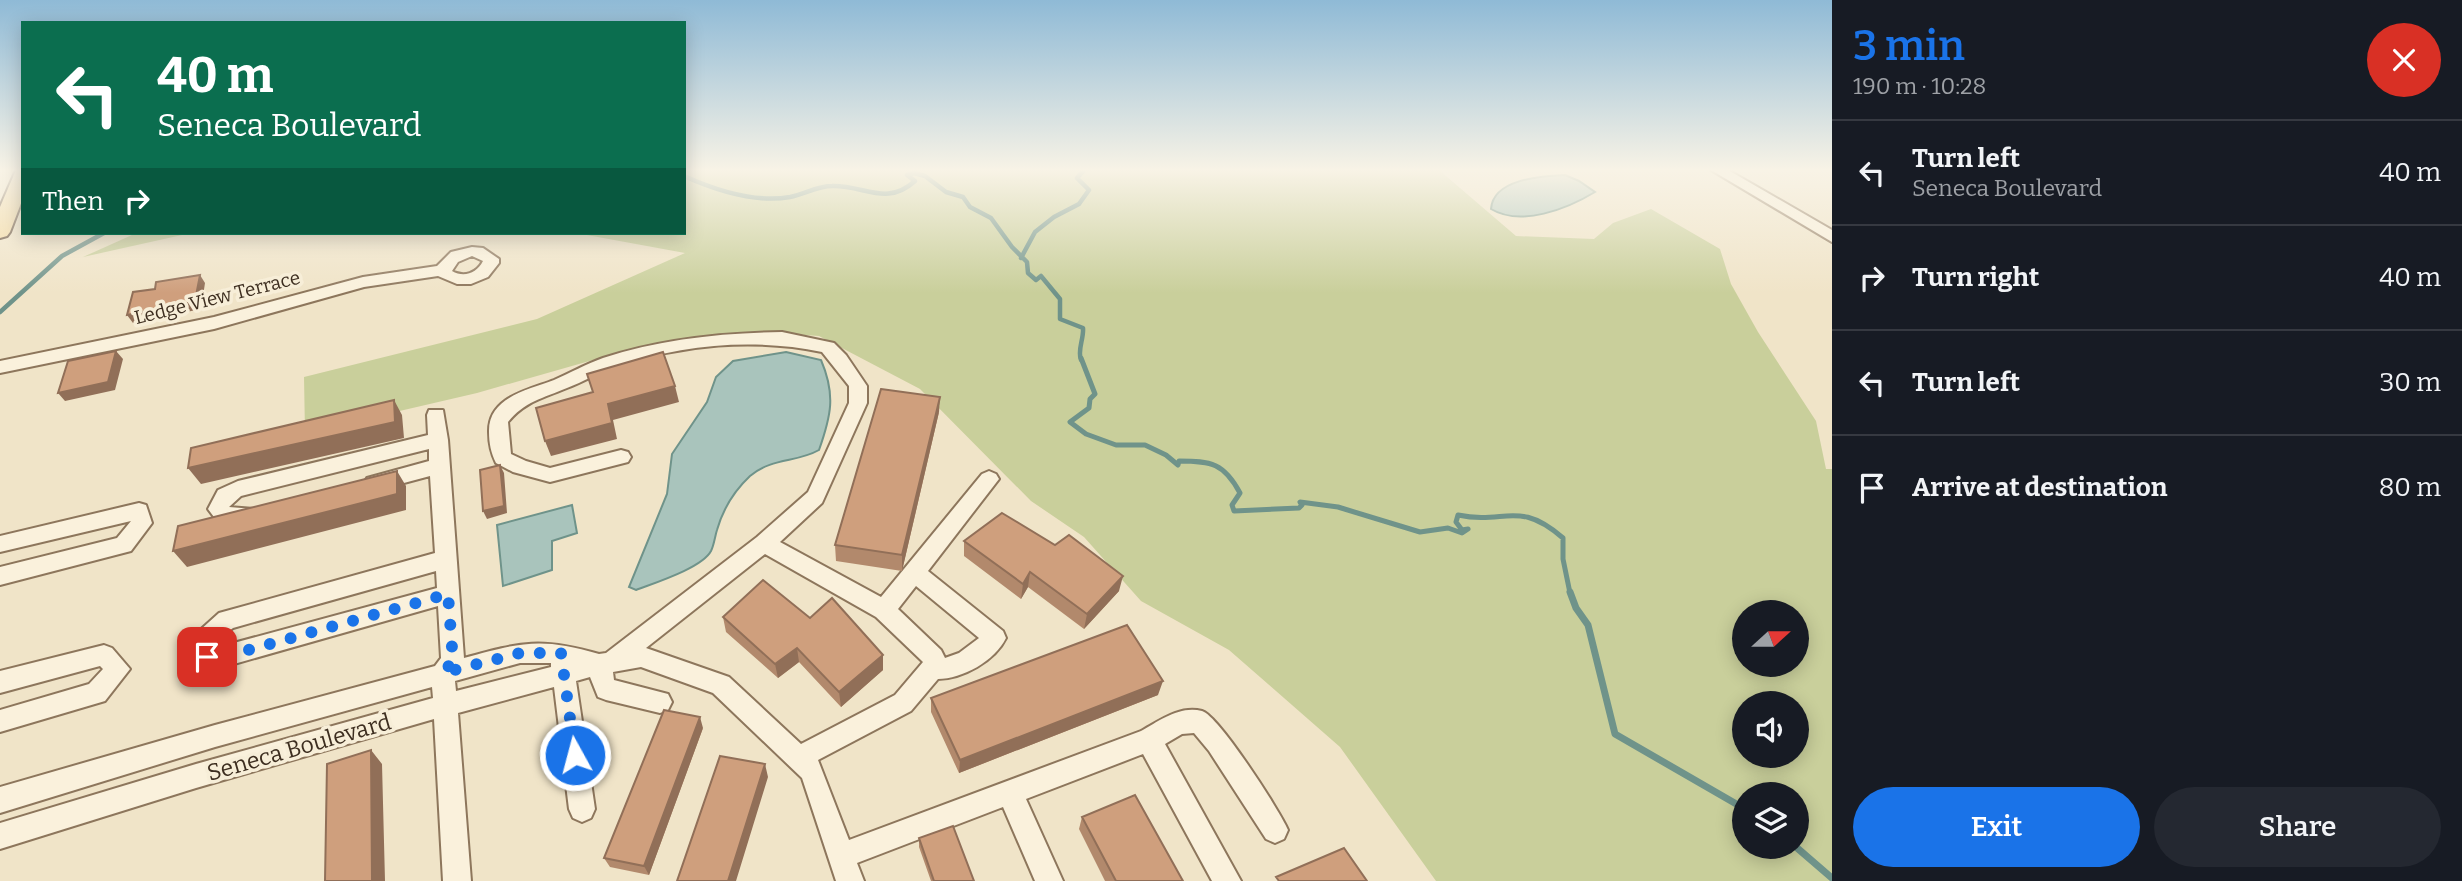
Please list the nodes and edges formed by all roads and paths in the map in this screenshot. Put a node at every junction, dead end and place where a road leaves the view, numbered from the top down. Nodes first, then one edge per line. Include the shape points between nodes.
1 (8, 211) edge
2 (1788, 211) edge
3 (0, 231) edge
4 (1832, 237) edge
5 (443, 270) dead end
6 (0, 367) edge
7 (436, 415) dead end
8 (438, 440) junction
9 (621, 457) dead end
10 (440, 466) junction
11 (989, 479) dead end
12 (360, 486) edge
13 (267, 510) edge
14 (764, 543) junction
15 (0, 544) edge
16 (446, 559) junction
17 (914, 573) junction
18 (0, 576) edge
19 (448, 594) junction
20 (884, 610) junction
21 (563, 664) junction
22 (605, 664) junction
23 (933, 669) junction
24 (443, 673) junction
25 (0, 682) edge
26 (660, 702) dead end
27 (445, 706) junction
28 (0, 721) edge
29 (1149, 740) junction
30 (798, 758) junction
31 (1010, 793) junction
32 (0, 800) edge
33 (582, 809) dead end
34 (1275, 830) dead end
35 (0, 836) edge
36 (844, 873) edge
37 (457, 881) edge
38 (1049, 881) edge
39 (1227, 881) edge

1 - 3 main road
2 - 4 street
5 - 6 street, Ledge View Terrace via 363,282 214,323
7 - 8 street
8 - 10 street
8 - 13 street via 238,489 224,496 218,509 232,518
9 - 14 street via 551,475 520,467 503,458 498,421 523,397 607,363 659,348 755,338 800,340 828,347 858,386 858,403 815,497
10 - 12 street
10 - 16 street
11 - 17 street
14 - 20 street
14 - 22 street
15 - 18 street via 139,511 142,523 124,545
16 - 19 street
16 - 19 street via 227,620 206,637 204,654 220,658
17 - 20 street
17 - 23 street via 995,638 960,667
19 - 24 street via 453,661
20 - 23 street via 933,657
21 - 22 street, Seneca Boulevard
21 - 24 street, Seneca Boulevard via 520,653
21 - 27 street, Seneca Boulevard
21 - 33 street
22 - 26 street via 602,681 606,689
22 - 30 street, Seneca Boulevard via 641,657 720,685
23 - 30 street via 903,703
24 - 27 street
24 - 32 street, Seneca Boulevard
25 - 28 street via 104,655 118,670 97,693
27 - 35 street, Seneca Boulevard
27 - 37 street
29 - 31 street
29 - 34 street via 1178,723 1199,721
29 - 39 street
30 - 36 street, Seneca Boulevard via 812,771
31 - 36 street
31 - 38 street

